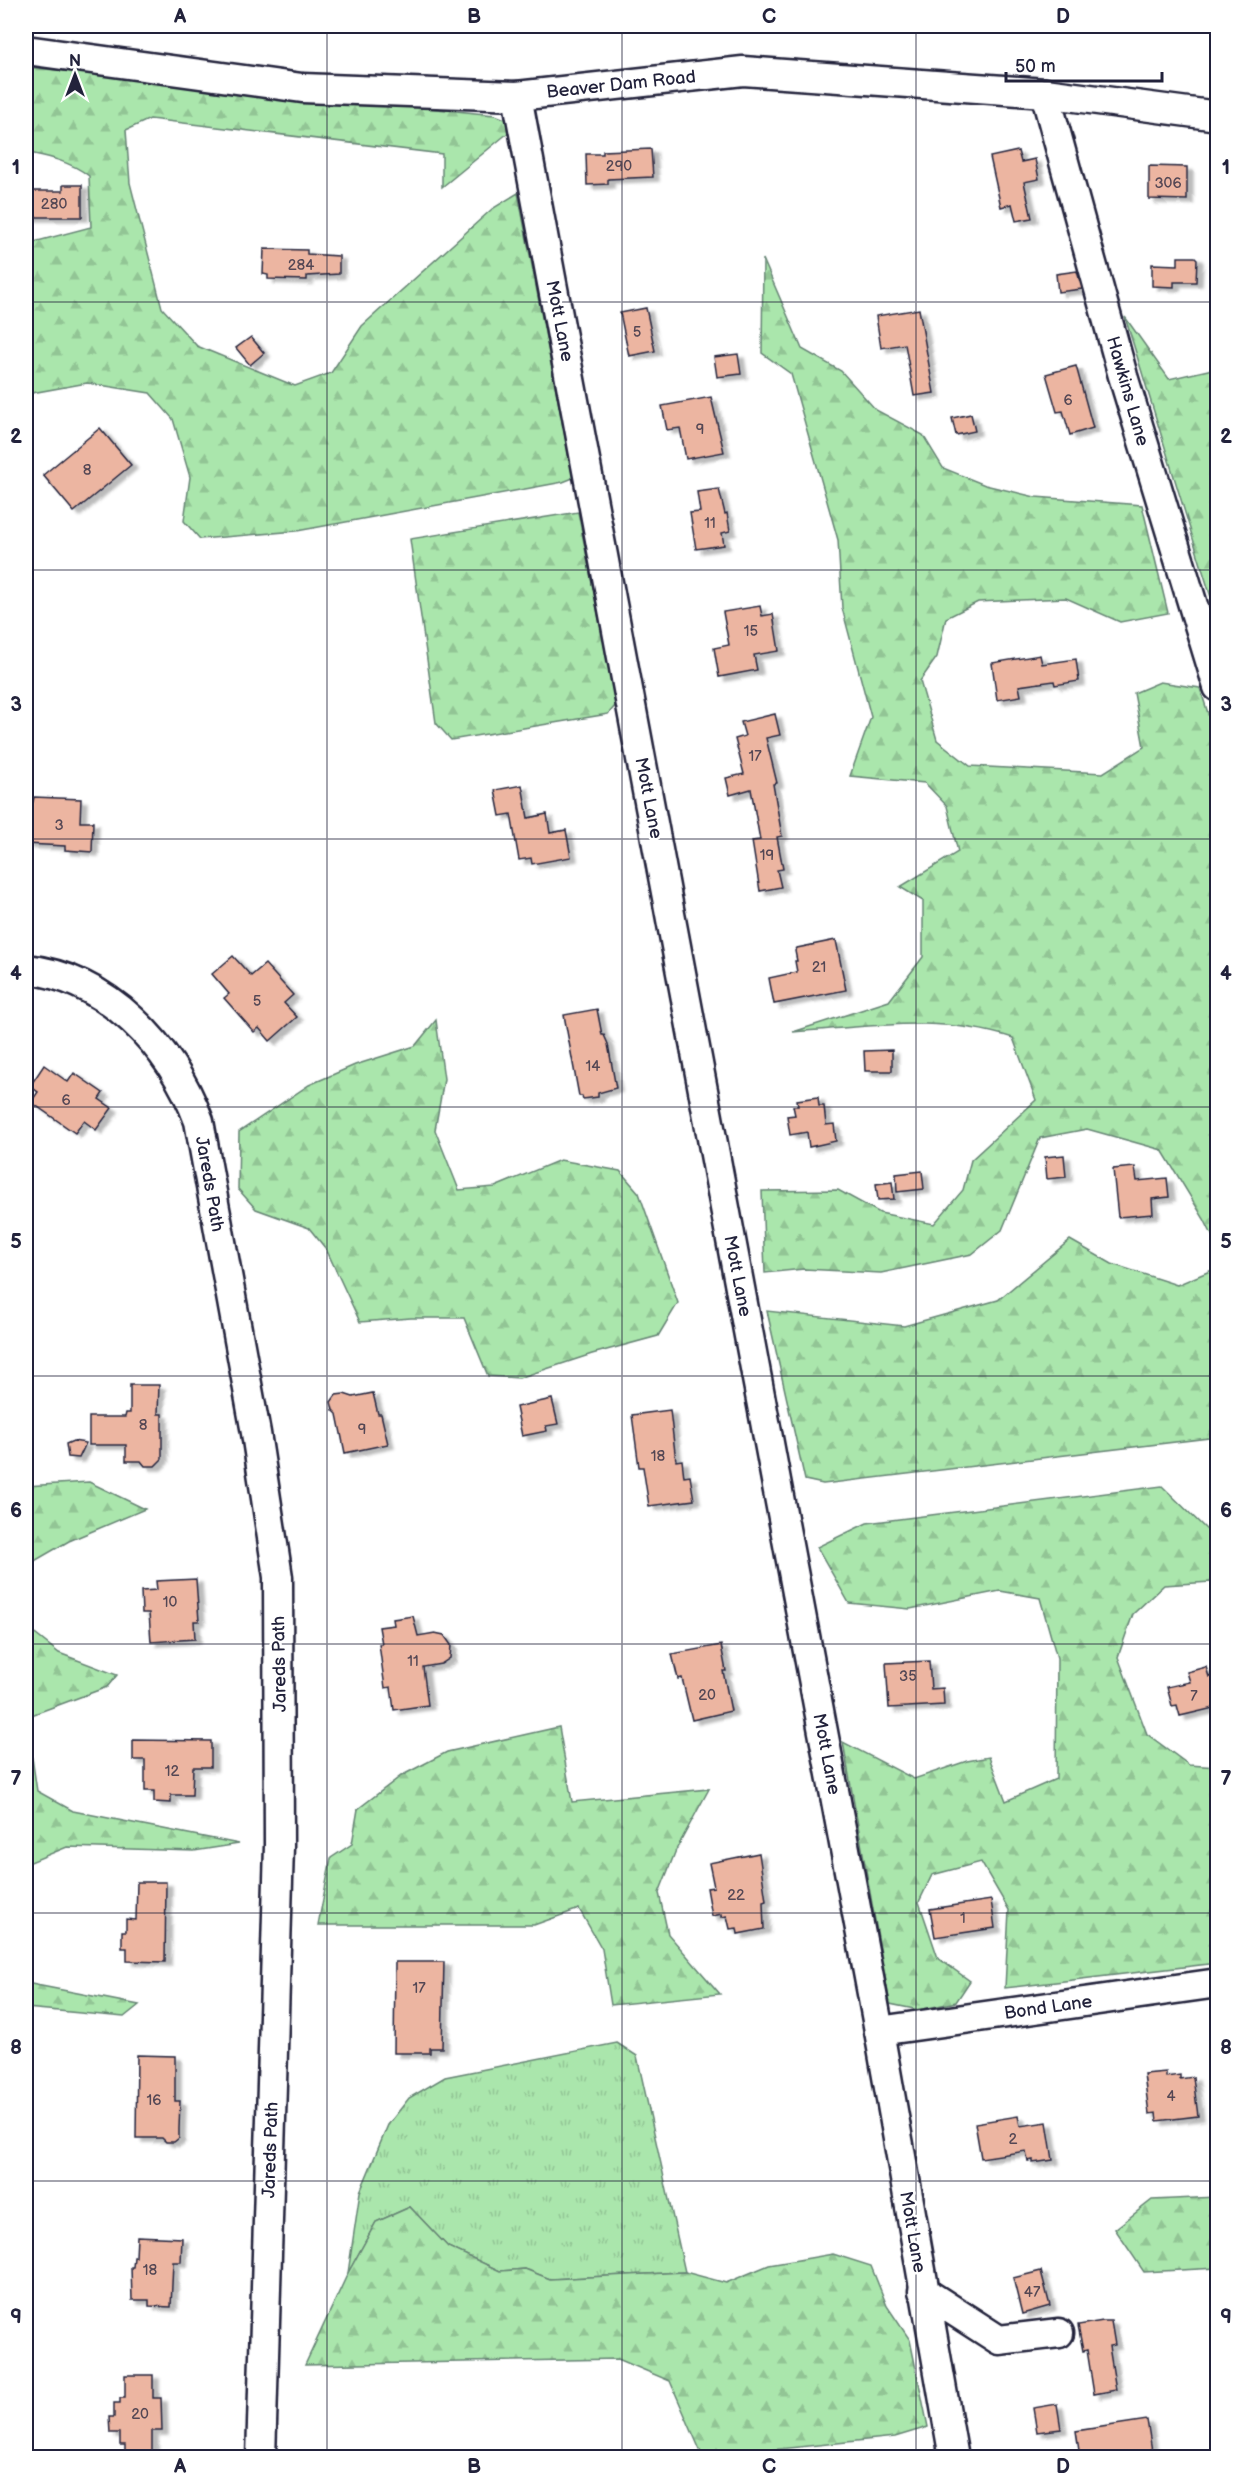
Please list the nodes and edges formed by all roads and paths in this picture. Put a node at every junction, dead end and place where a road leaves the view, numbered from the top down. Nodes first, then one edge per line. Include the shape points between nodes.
1 (27, 42) edge
2 (1045, 93) junction
3 (517, 96) junction
4 (1218, 116) edge
5 (1218, 687) edge
6 (26, 969) edge
7 (1218, 1983) edge
8 (879, 2031) junction
9 (923, 2291) junction
10 (1059, 2333) dead end
11 (261, 2457) edge
12 (954, 2457) edge

1 - 3 street, Beaver Dam Road via 302,88
2 - 3 street, Beaver Dam Road via 743,71
2 - 4 street, Beaver Dam Road
2 - 5 street, Hawkins Lane via 1123,376
3 - 8 street, Mott Lane
6 - 11 street, Jareds Path via 88,988 127,1013 175,1069 189,1094 199,1120 256,1433 278,1577 279,1679 279,1846
7 - 8 street, Bond Lane
8 - 9 street, Mott Lane
9 - 10 street via 999,2340
9 - 12 street, Mott Lane

